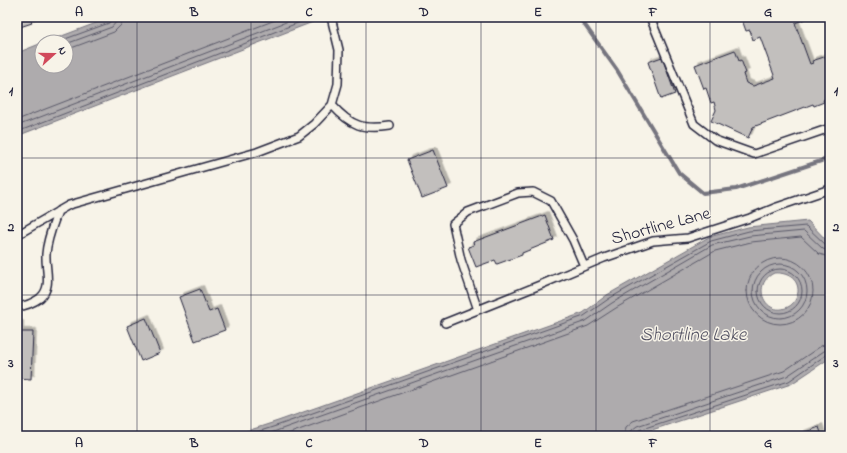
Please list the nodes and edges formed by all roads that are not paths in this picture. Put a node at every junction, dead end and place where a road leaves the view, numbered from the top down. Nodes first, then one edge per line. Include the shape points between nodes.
1 (650, 17) edge
2 (332, 18) edge
3 (332, 105) junction
4 (390, 126) dead end
5 (830, 128) edge
6 (830, 189) edge
7 (58, 211) junction
8 (17, 235) edge
9 (584, 266) junction
10 (17, 307) edge
11 (478, 310) junction
12 (445, 322) dead end

1 - 5 lane via 694,124 715,140 754,154
2 - 3 lane via 339,50 338,84
3 - 4 lane via 341,115 359,126
3 - 7 lane via 299,136 258,152 68,205
6 - 9 lane, Shortline Lane via 688,238 653,241
7 - 8 lane
7 - 10 lane via 46,254 48,284 45,294 26,306
9 - 11 lane, Shortline Lane
9 - 11 lane via 551,201 533,192 518,193 468,212 453,224 461,260
11 - 12 lane, Shortline Lane

